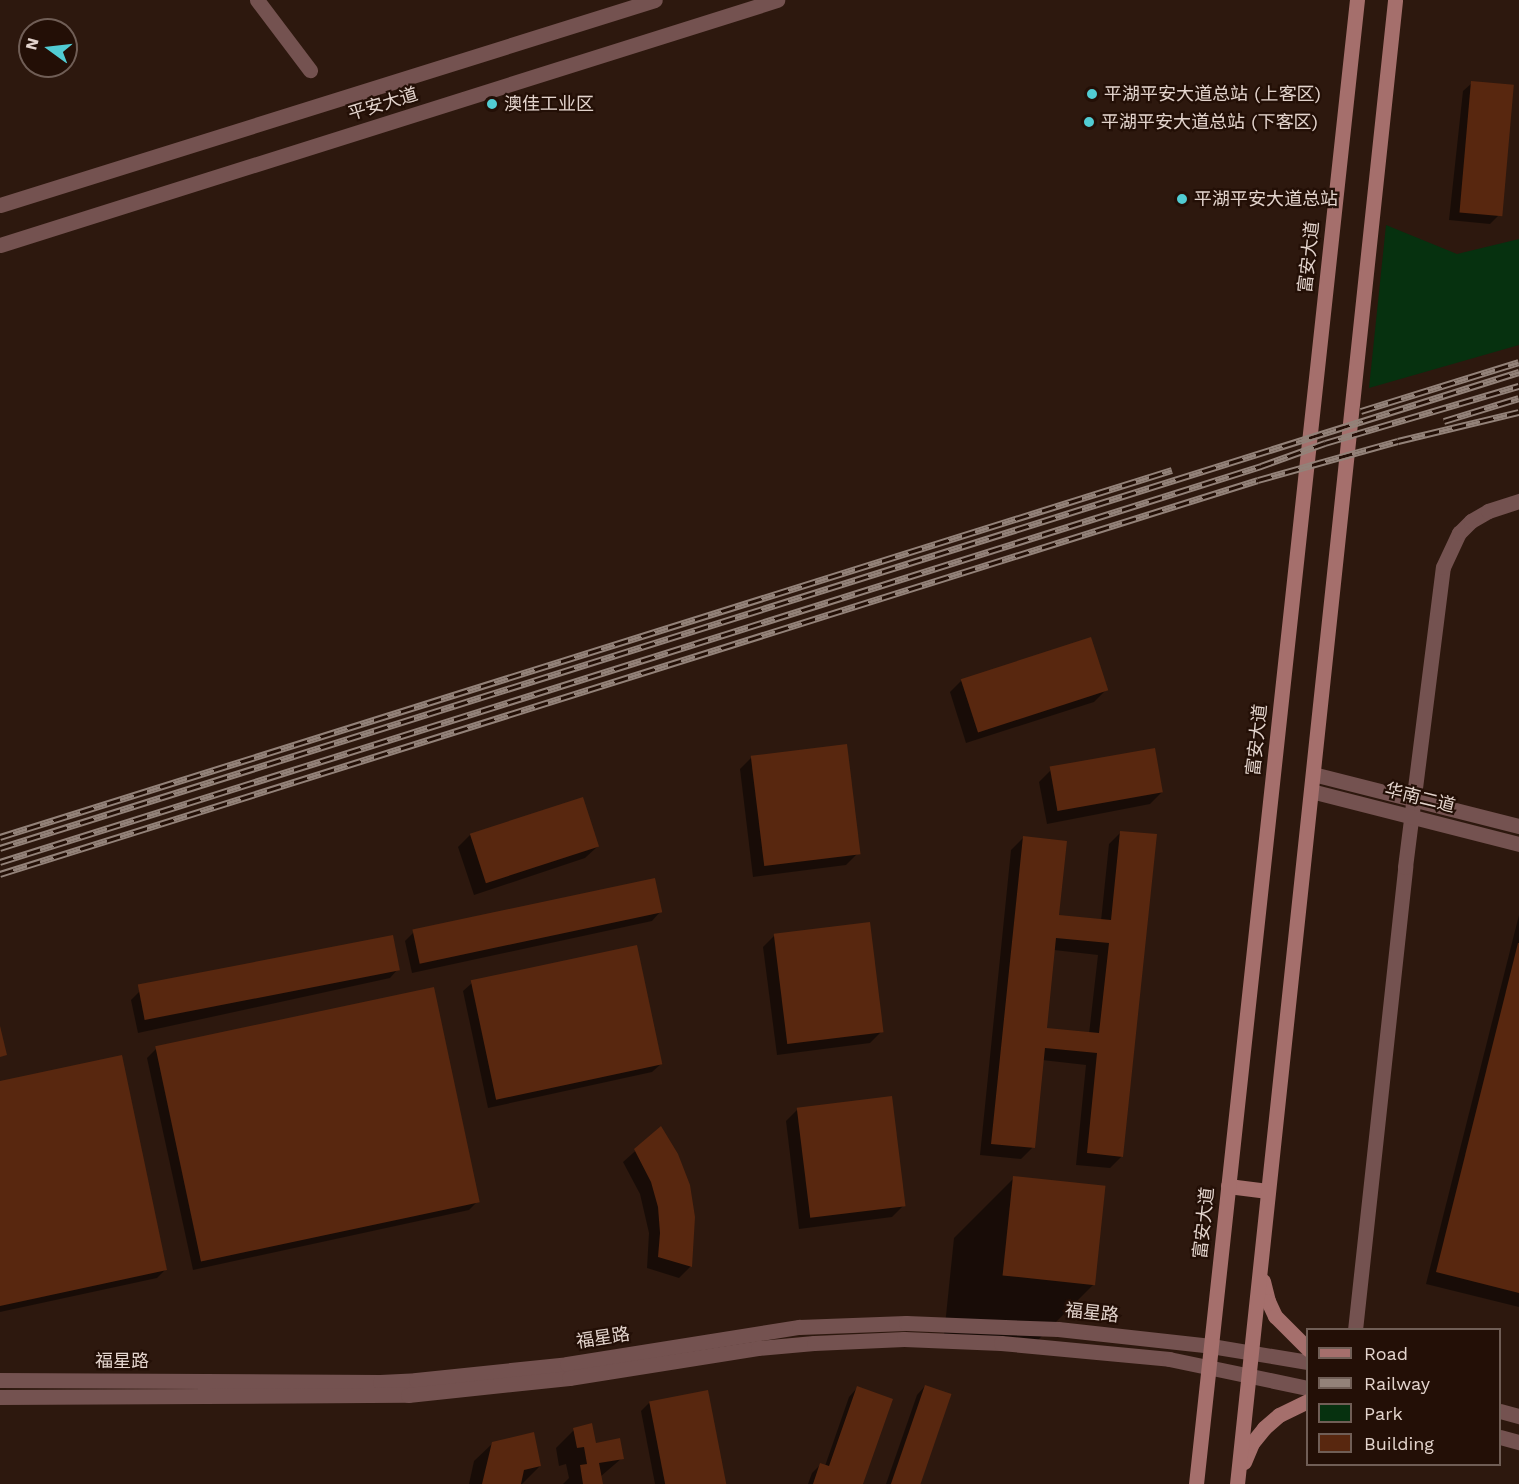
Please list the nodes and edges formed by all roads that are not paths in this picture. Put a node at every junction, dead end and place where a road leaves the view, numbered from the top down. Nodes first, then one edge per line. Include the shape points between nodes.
1 (257, 0) edge
2 (655, 0) edge
3 (777, 0) edge
4 (1357, 0) edge
5 (1395, 0) edge
6 (310, 70) dead end
7 (0, 205) edge
8 (0, 245) edge
9 (1519, 501) edge
10 (1313, 774) junction
11 (1311, 791) junction
12 (1413, 800) junction
13 (1411, 816) junction
14 (1519, 826) edge
15 (1519, 844) edge
16 (1228, 1186) junction
17 (1268, 1191) junction
18 (1261, 1264) junction
19 (1355, 1328) edge
20 (1210, 1346) junction
21 (1306, 1347) edge
22 (1251, 1352) junction
23 (1306, 1362) edge
24 (1209, 1365) junction
25 (1249, 1375) junction
26 (0, 1380) edge
27 (1306, 1388) edge
28 (0, 1397) edge
29 (1306, 1402) edge
30 (1501, 1411) edge
31 (1519, 1416) edge
32 (1501, 1437) edge
33 (1519, 1442) edge
34 (1237, 1483) edge
35 (1196, 1484) edge

1 - 6 street
2 - 7 street, 平安大道
3 - 8 street, 平安大道
4 - 16 main road, 富安大道
5 - 10 main road
9 - 12 street via 1471,521 1459,533 1443,567
10 - 11 main road
10 - 12 street, 华南二道
11 - 13 street, 华南二道
11 - 17 main road
12 - 13 street
12 - 14 street, 华南二道
13 - 15 street, 华南二道
13 - 19 street
16 - 17 main road
16 - 20 main road, 富安大道
17 - 18 main road
18 - 21 main road via 1265,1293 1275,1316
18 - 22 main road
20 - 22 street, 福星路
20 - 24 main road, 富安大道
20 - 26 street, 福星路 via 1008,1326 856,1323 799,1327 567,1364 416,1380
22 - 23 street, 福星路
22 - 25 main road
24 - 25 street, 福星路
24 - 28 street, 福星路 via 1001,1343 861,1340 758,1348 549,1381 408,1395
24 - 35 main road, 富安大道
25 - 27 street, 福星路
25 - 34 main road
29 - 34 main road via 1264,1428 1252,1443
30 - 31 street
32 - 33 street

